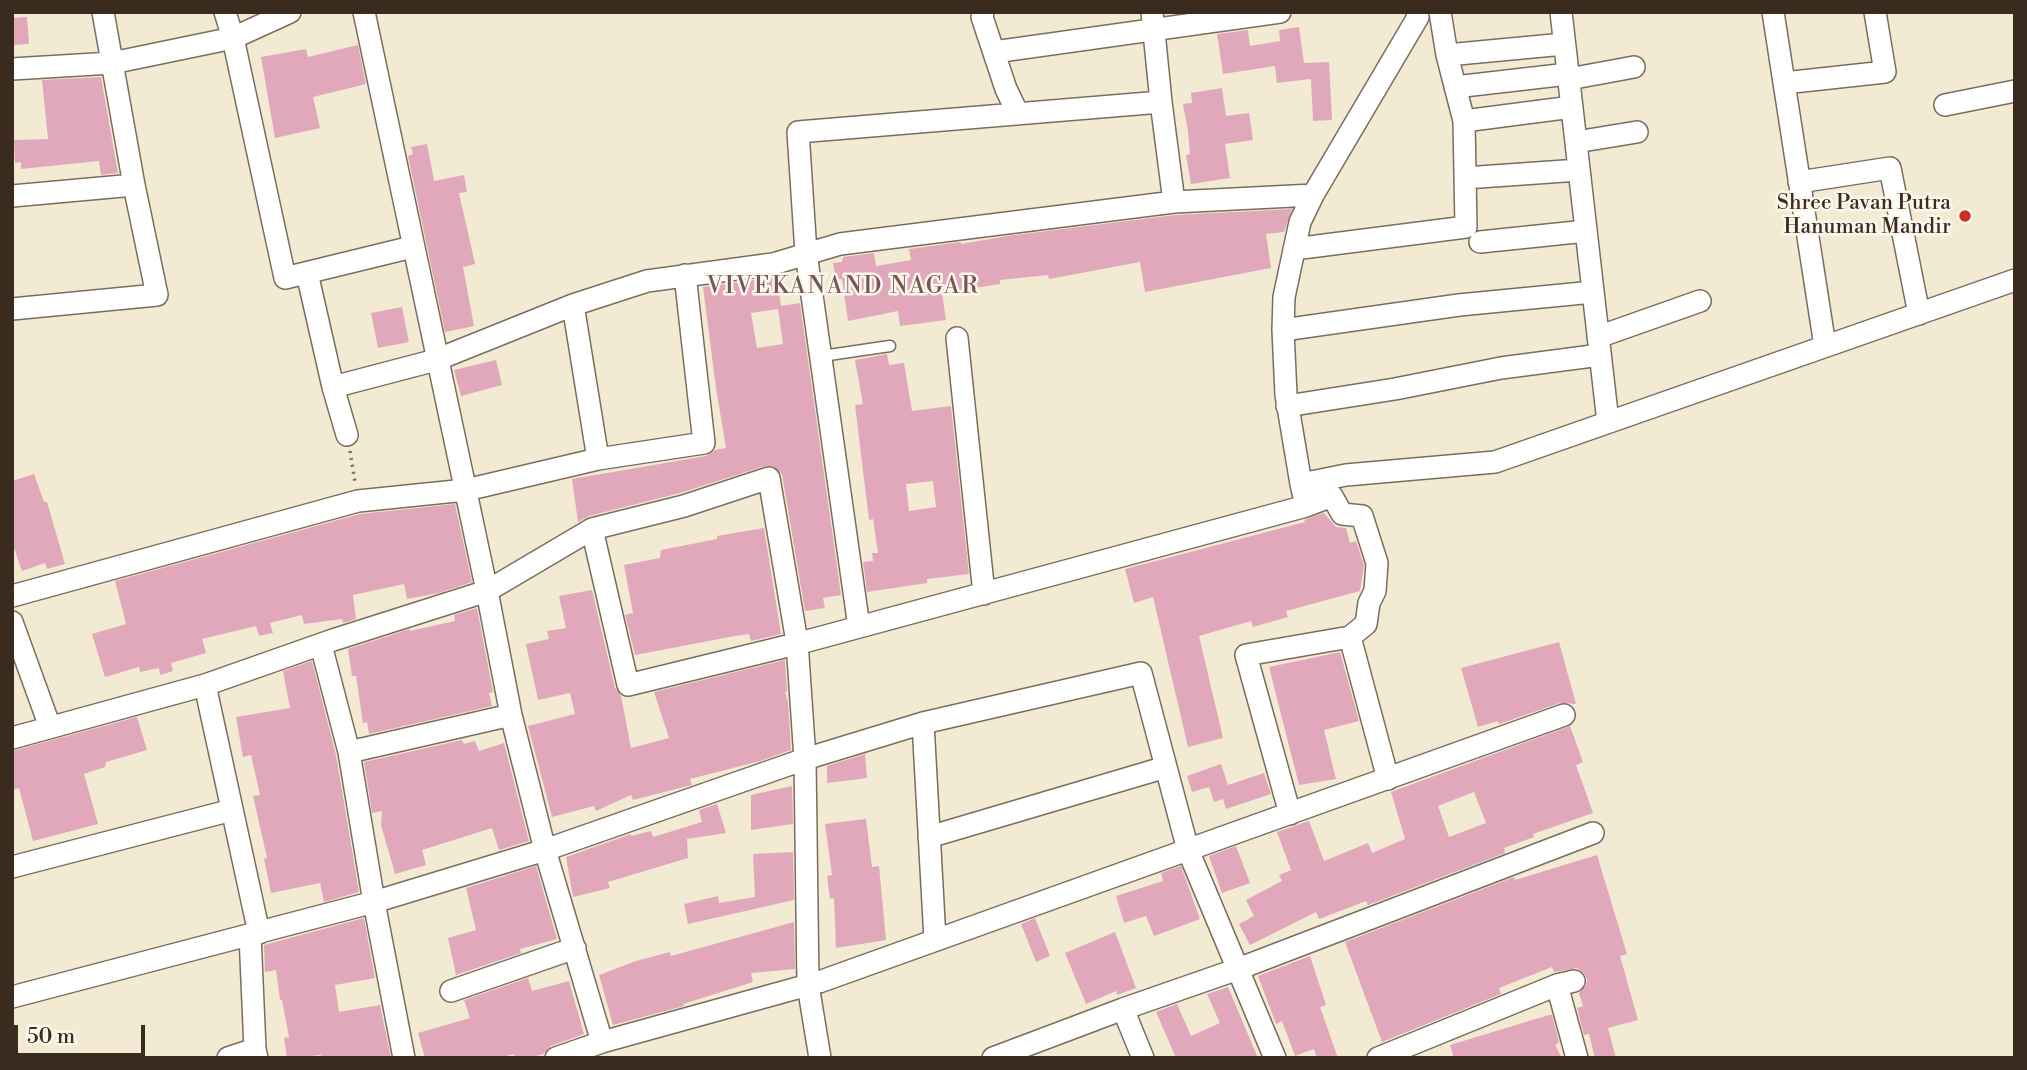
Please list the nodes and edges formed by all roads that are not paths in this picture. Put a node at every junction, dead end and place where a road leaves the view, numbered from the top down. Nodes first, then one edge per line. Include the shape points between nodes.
1 (103, 12) edge
2 (225, 12) edge
3 (290, 12) edge
4 (364, 12) edge
5 (983, 12) edge
6 (1280, 12) edge
7 (1440, 12) edge
8 (1561, 12) edge
9 (1773, 12) edge
10 (1875, 12) edge
11 (1418, 15) edge
12 (1153, 22) edge
13 (233, 38) junction
14 (1564, 44) junction
15 (994, 52) junction
16 (1447, 55) junction
17 (112, 63) junction
18 (1633, 67) dead end
19 (12, 69) edge
20 (1568, 77) junction
21 (1784, 83) junction
22 (1455, 87) junction
23 (2015, 91) edge
24 (1161, 102) junction
25 (1945, 105) dead end
26 (1572, 107) junction
27 (1018, 114) junction
28 (1464, 121) junction
29 (1637, 132) dead end
30 (1576, 142) junction
31 (1579, 170) junction
32 (1465, 178) junction
33 (1799, 182) junction
34 (134, 185) junction
35 (1313, 195) junction
36 (12, 196) edge
37 (1174, 202) junction
38 (1586, 230) junction
39 (1480, 242) dead end
40 (412, 247) junction
41 (1294, 249) junction
42 (806, 253) junction
43 (307, 273) junction
44 (685, 275) junction
45 (2015, 280) edge
46 (1593, 292) junction
47 (1700, 301) dead end
48 (573, 305) junction
49 (12, 309) edge
50 (1919, 314) junction
51 (1283, 330) junction
52 (957, 338) dead end
53 (890, 346) dead end
54 (1599, 346) junction
55 (1825, 346) junction
56 (822, 356) junction
57 (436, 360) junction
58 (333, 387) junction
59 (1287, 406) junction
60 (1608, 422) junction
61 (347, 435) road end
62 (598, 459) junction
63 (1301, 484) junction
64 (466, 490) junction
65 (1306, 506) junction
66 (592, 529) junction
67 (486, 591) junction
68 (984, 594) junction
69 (12, 596) edge
70 (12, 622) edge
71 (859, 627) junction
72 (1350, 637) junction
73 (797, 642) junction
74 (321, 645) junction
75 (205, 685) junction
76 (511, 715) junction
77 (1564, 715) dead end
78 (923, 723) junction
79 (50, 727) junction
80 (12, 738) edge
81 (349, 752) junction
82 (805, 759) junction
83 (1167, 767) junction
84 (1388, 779) junction
85 (232, 810) junction
86 (1290, 814) junction
87 (1593, 833) dead end
88 (929, 837) junction
89 (545, 850) junction
90 (1188, 850) junction
91 (12, 867) edge
92 (374, 902) junction
93 (255, 934) junction
94 (935, 940) junction
95 (575, 948) junction
96 (1238, 969) junction
97 (808, 985) junction
98 (451, 991) dead end
99 (12, 997) edge
100 (1123, 1009) junction
101 (601, 1042) junction
102 (256, 1054) edge
103 (228, 1058) edge
104 (404, 1058) edge
105 (556, 1058) edge
106 (820, 1058) edge
107 (993, 1058) edge
108 (1143, 1058) edge
109 (1275, 1058) edge
110 (1378, 1058) edge
111 (1577, 1058) edge

1 - 17 street
2 - 13 street
3 - 13 street
4 - 40 street
5 - 15 street
6 - 12 street
7 - 11 street
7 - 16 street
8 - 14 street
9 - 21 street
10 - 21 street via 1885,72
11 - 35 street
12 - 15 street
12 - 24 street
13 - 17 street
13 - 43 street via 285,278
14 - 16 street
14 - 20 street
15 - 27 street
16 - 22 street
17 - 19 street
17 - 34 street
18 - 20 street
20 - 22 street
20 - 26 street
21 - 33 street
22 - 28 street
23 - 25 street
24 - 27 street
24 - 37 street
26 - 28 street
26 - 30 street
27 - 42 street via 798,132
28 - 32 street
29 - 30 street
30 - 31 street
31 - 32 street
31 - 38 street
32 - 41 street via 1466,227
33 - 50 street via 1890,168
33 - 55 street
34 - 36 street
34 - 49 street via 157,295
35 - 37 street
35 - 41 street
37 - 42 street via 840,243
38 - 39 street
38 - 46 street
40 - 43 street
40 - 57 street
41 - 51 street
42 - 44 street via 773,264
42 - 56 street
43 - 58 street
44 - 48 street via 647,281
44 - 62 street via 704,443
45 - 50 street
46 - 51 street
46 - 54 street
47 - 54 street
48 - 57 street
48 - 62 street
50 - 55 street
51 - 59 street
52 - 68 street
53 - 56 lane
54 - 59 street via 1395,389
54 - 60 street
55 - 60 street
56 - 71 street
57 - 58 street
57 - 64 street
58 - 61 street
59 - 63 street
60 - 63 street via 1495,462 1346,475
62 - 64 street
63 - 65 street
64 - 67 street
64 - 69 street via 358,501
65 - 68 street
65 - 72 street via 1332,496 1342,514 1362,516 1377,563 1375,591 1367,624
66 - 67 street
66 - 73 street via 628,685
66 - 73 street via 769,478
67 - 74 street
67 - 76 street
68 - 71 street
70 - 79 street
71 - 73 street
72 - 84 street
72 - 86 street via 1246,655
73 - 82 street
74 - 75 street
74 - 81 street
75 - 79 street
75 - 85 street
76 - 81 street
76 - 89 street
77 - 84 street
78 - 82 street
78 - 83 street via 1141,673
78 - 88 street
79 - 80 street
81 - 92 street
82 - 89 street
82 - 97 street
83 - 88 street
83 - 90 street
84 - 86 street
85 - 91 street
85 - 93 street
86 - 90 street
87 - 96 street
88 - 94 street
89 - 92 street
89 - 95 street
90 - 94 street
90 - 96 street
92 - 93 street
92 - 104 street
93 - 99 street
93 - 102 street
94 - 97 street
95 - 98 street
95 - 101 street
96 - 100 street
96 - 109 street
97 - 101 street
97 - 106 street
100 - 107 street
100 - 108 street
101 - 105 street
102 - 103 street
110 - 111 street via 1566,983

